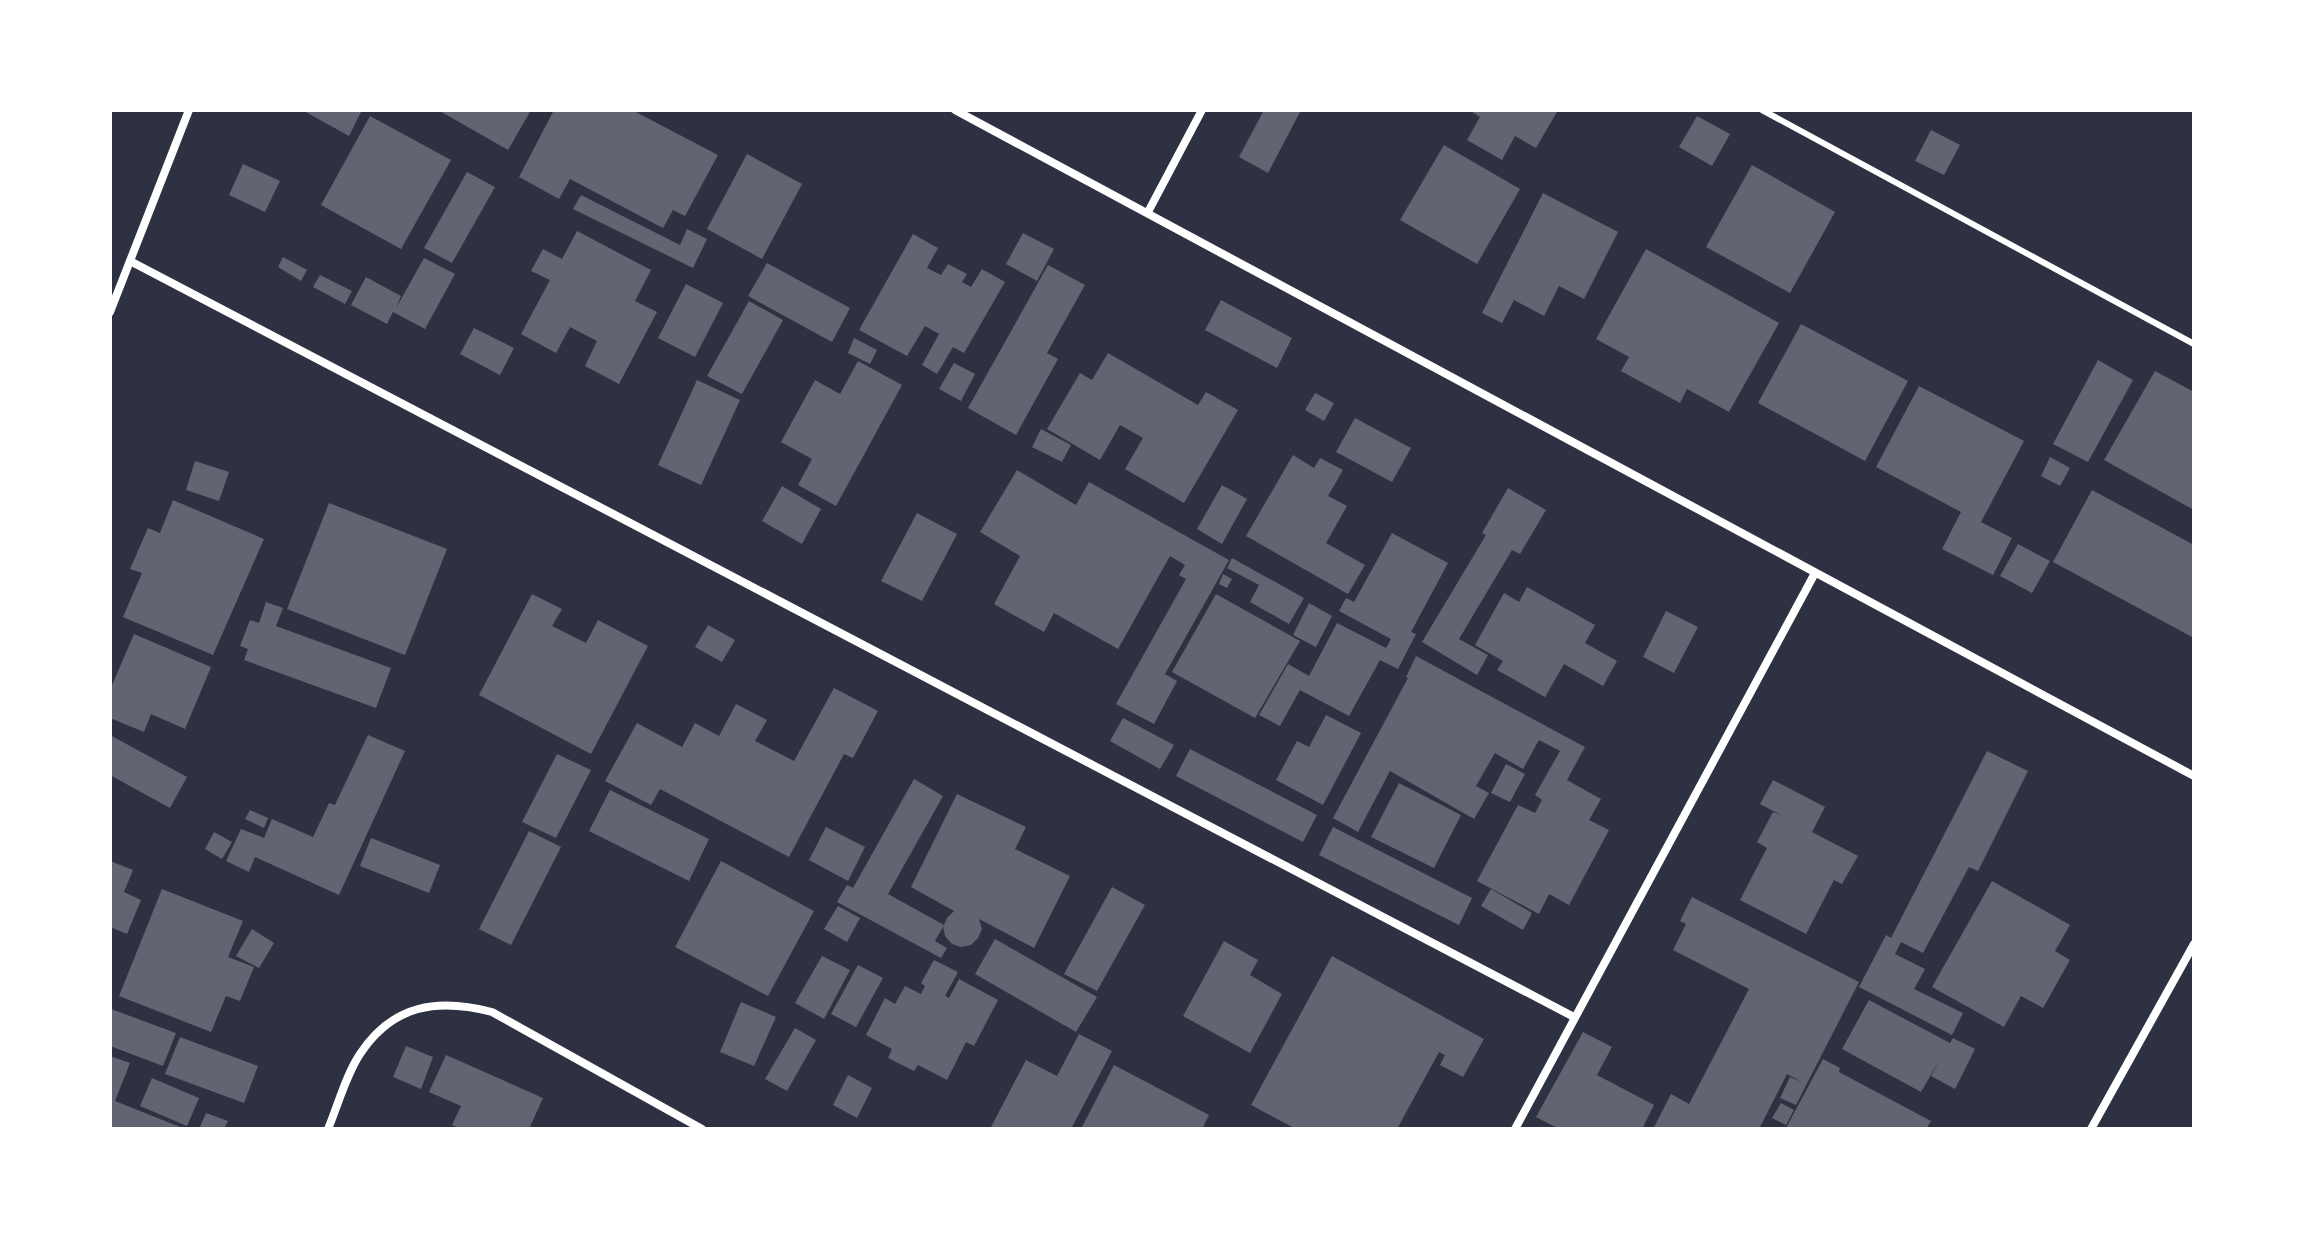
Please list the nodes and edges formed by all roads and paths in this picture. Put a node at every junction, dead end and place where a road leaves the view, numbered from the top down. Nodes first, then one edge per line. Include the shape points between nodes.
1 (189, 110) edge
2 (955, 110) edge
3 (1202, 110) edge
4 (1762, 110) edge
5 (1148, 212) junction
6 (130, 261) junction
7 (110, 312) edge
8 (2194, 344) edge
9 (1815, 573) junction
10 (2194, 776) edge
11 (2194, 944) edge
12 (1574, 1017) junction
13 (328, 1129) edge
14 (702, 1129) edge
15 (1515, 1129) edge
16 (2091, 1129) edge

1 - 6 street
2 - 5 street
3 - 5 street
4 - 8 lane
5 - 9 street
6 - 7 street
6 - 12 street
9 - 10 street
9 - 12 street
11 - 16 street
12 - 15 street
13 - 14 street via 358,1056 377,1031 403,1014 432,1005 462,1004 492,1012

